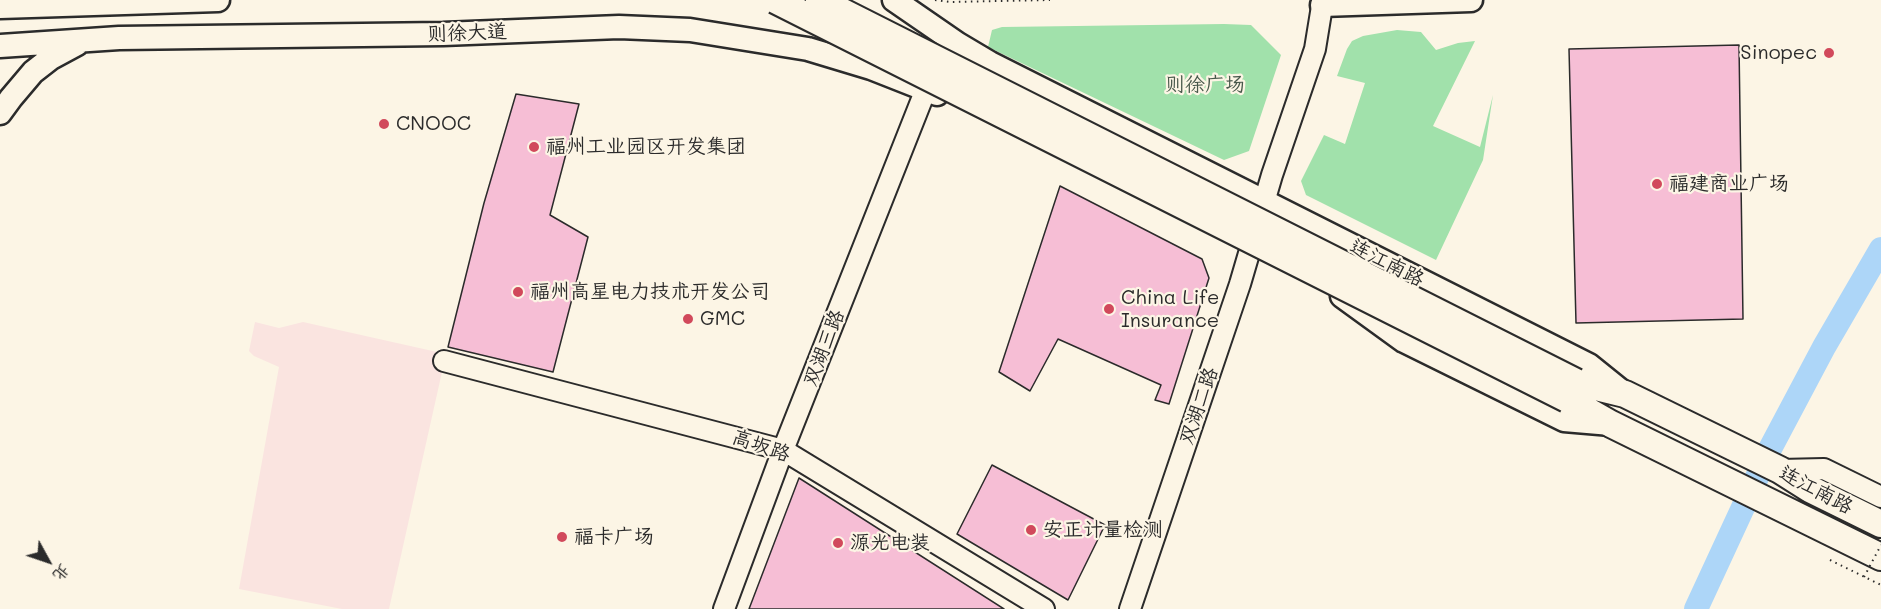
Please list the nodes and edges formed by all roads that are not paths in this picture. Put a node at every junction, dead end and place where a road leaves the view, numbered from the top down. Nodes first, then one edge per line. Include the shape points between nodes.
1 (218, 0) edge
2 (776, 0) edge
3 (819, 0) edge
4 (894, 0) edge
5 (1471, 0) edge
6 (1435, 1) edge
7 (109, 2) edge
8 (1322, 2) edge
9 (0, 7) edge
10 (87, 40) junction
11 (0, 46) edge
12 (926, 89) junction
13 (0, 113) edge
14 (1264, 201) junction
15 (1250, 249) junction
16 (444, 361) dead end
17 (1572, 391) junction
18 (1625, 394) junction
19 (1611, 424) junction
20 (783, 450) junction
21 (1780, 470) junction
22 (1881, 497) edge
23 (1881, 524) edge
24 (1881, 557) edge
25 (724, 609) edge
26 (1044, 609) edge
27 (1130, 609) edge

1 - 7 main road
2 - 17 highway, bridge
3 - 17 highway, bridge
4 - 14 main road, 连江南路 via 990,63
5 - 6 main road
6 - 8 main road
7 - 9 main road
8 - 14 street, 双湖二路 via 1315,49
10 - 11 main road, 则徐大道
10 - 12 main road, 则徐大道 via 619,27 690,30 808,49
10 - 13 main road via 42,65
12 - 15 main road, 连江南路
12 - 20 street, 双湖三路
14 - 15 street, 双湖二路
14 - 18 main road, 连江南路 via 1589,365
15 - 19 main road, 连江南路 via 1350,300 1404,341 1564,420
15 - 27 street, 双湖二路
16 - 20 street, 高坂路
17 - 18 highway
17 - 19 highway
18 - 21 highway, 连江南路
19 - 24 highway, 连江南路
20 - 25 street, 双湖三路
20 - 26 street, 高坂路
21 - 22 street via 1824,469
21 - 23 highway, 连江南路

